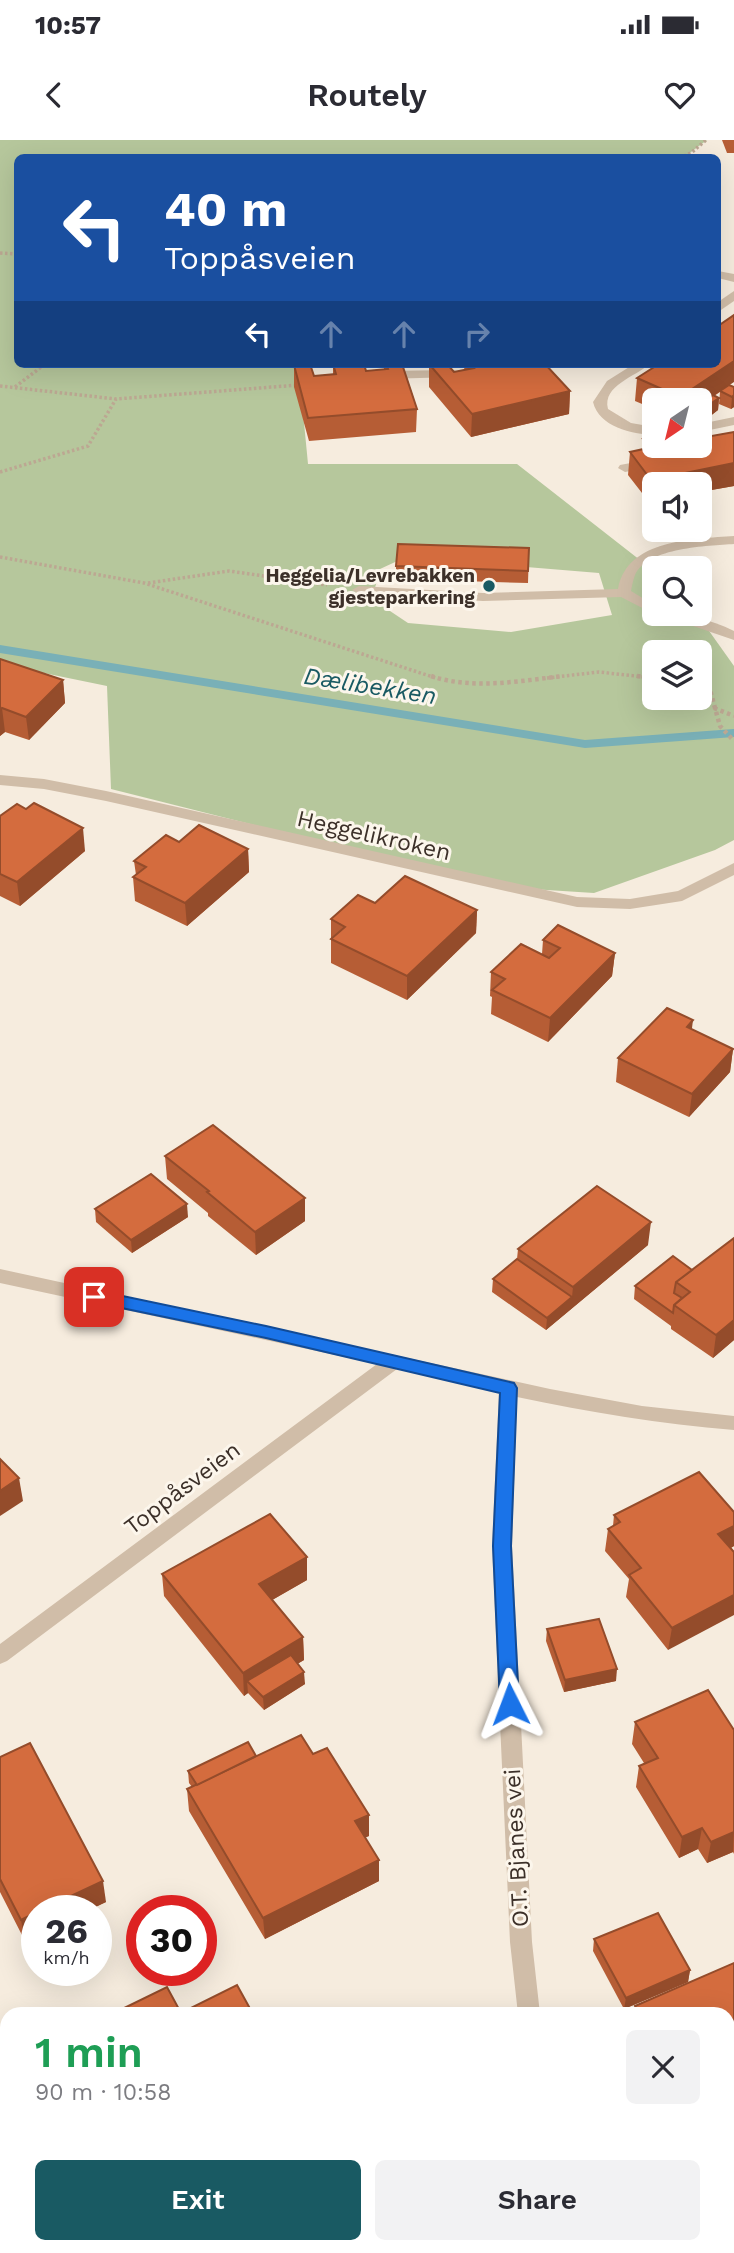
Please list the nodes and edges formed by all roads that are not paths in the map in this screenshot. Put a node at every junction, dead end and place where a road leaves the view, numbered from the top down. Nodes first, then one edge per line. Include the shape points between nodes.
1 (637, 368) edge
2 (470, 372) edge
3 (303, 384) edge
4 (734, 421) edge
5 (712, 426) edge
6 (642, 431) edge
7 (660, 461) edge
8 (625, 468) dead end
9 (734, 540) edge
10 (359, 590) road end
11 (624, 593) junction
12 (642, 603) edge
13 (710, 626) edge
14 (734, 636) edge
15 (0, 780) edge
16 (734, 868) edge
17 (0, 1276) edge
18 (394, 1361) junction
19 (508, 1388) junction
20 (734, 1423) edge
21 (0, 1655) edge
22 (528, 2007) edge

1 - 6 street via 601,395 600,406 603,414
2 - 3 street
4 - 5 street
7 - 8 street
9 - 11 street via 678,546 641,560 628,573
10 - 11 street via 483,597
11 - 12 street
13 - 14 street
15 - 16 street, Heggelikroken via 106,796 577,902 630,904 682,896
17 - 18 street
18 - 19 street
18 - 21 street, Toppåsveien
19 - 20 street via 684,1420
19 - 22 street, O.T. Bjanes vei via 502,1546 521,1942

